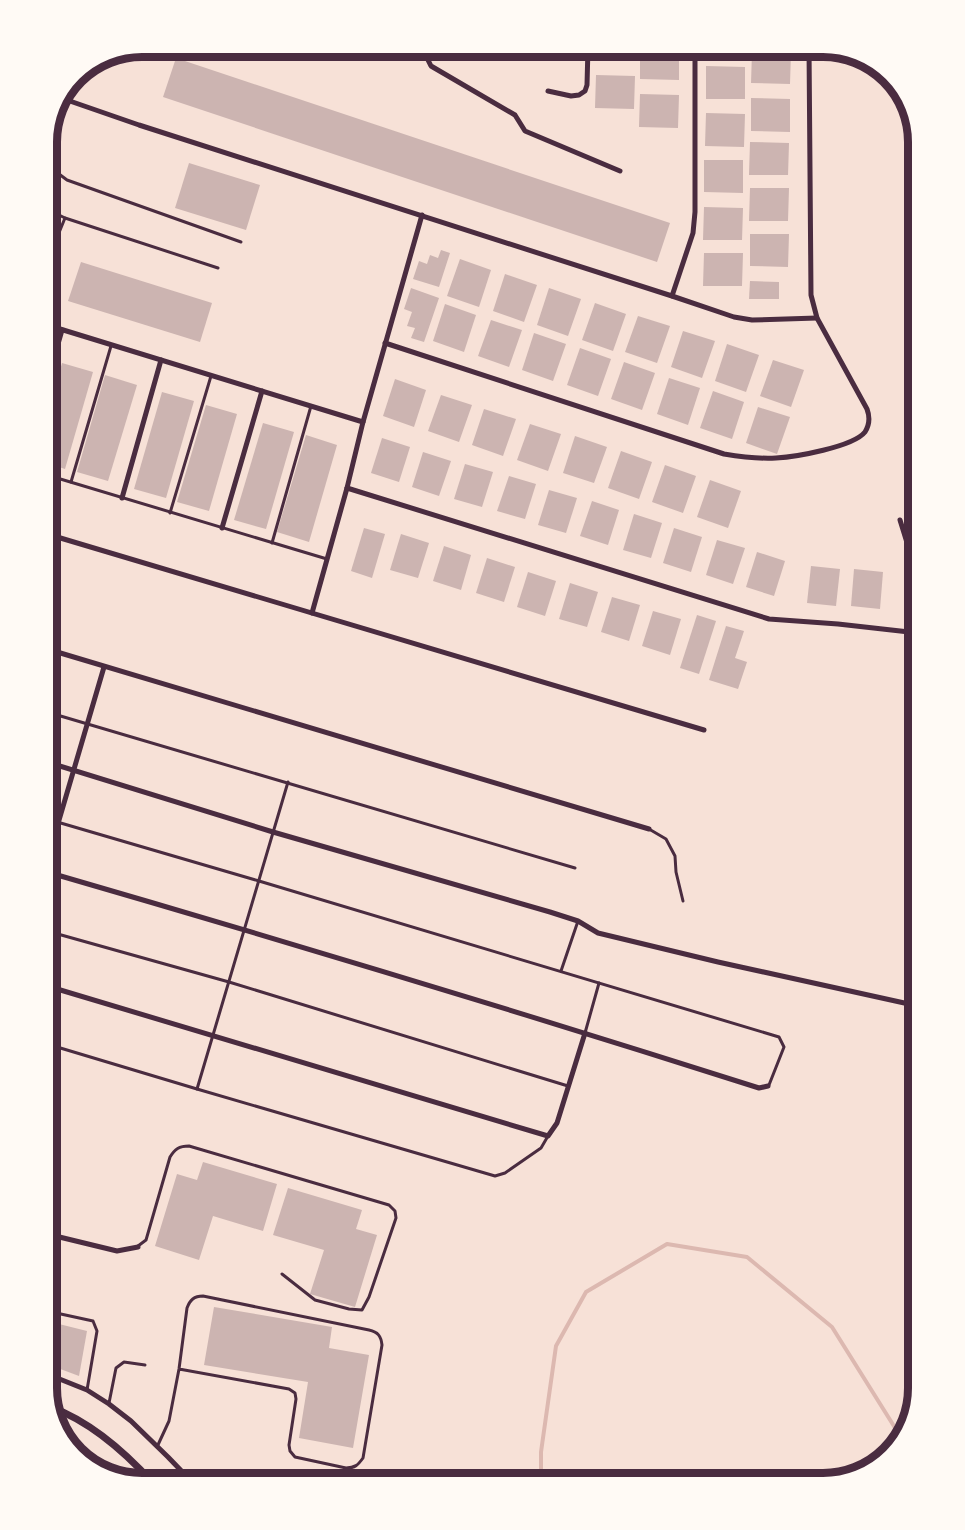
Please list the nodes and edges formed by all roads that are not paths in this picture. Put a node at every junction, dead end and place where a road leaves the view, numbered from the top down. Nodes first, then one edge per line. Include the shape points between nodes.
1 (426, 57) edge
2 (588, 57) edge
3 (695, 57) edge
4 (809, 57) edge
5 (548, 91) dead end
6 (68, 100) edge
7 (620, 171) dead end
8 (57, 172) edge
9 (57, 214) edge
10 (422, 215) junction
11 (66, 218) junction
12 (57, 239) edge
13 (240, 242) dead end
14 (218, 267) dead end
15 (672, 296) junction
16 (818, 318) junction
17 (57, 328) edge
18 (62, 330) junction
19 (386, 343) junction
20 (111, 345) junction
21 (57, 347) edge
22 (161, 360) junction
23 (211, 375) junction
24 (262, 391) junction
25 (311, 406) junction
26 (363, 422) junction
27 (57, 478) edge
28 (70, 482) junction
29 (347, 488) junction
30 (122, 498) junction
31 (170, 513) junction
32 (900, 520) dead end
33 (222, 528) junction
34 (57, 537) edge
35 (272, 543) junction
36 (908, 546) edge
37 (327, 559) junction
38 (312, 613) junction
39 (908, 632) edge
40 (57, 652) edge
41 (104, 666) junction
42 (57, 715) edge
43 (87, 724) junction
44 (704, 730) dead end
45 (57, 765) edge
46 (74, 770) junction
47 (288, 782) junction
48 (58, 822) junction
49 (57, 826) edge
50 (649, 829) joint
51 (273, 832) junction
52 (575, 868) dead end
53 (57, 875) edge
54 (259, 880) junction
55 (683, 901) dead end
56 (578, 921) junction
57 (244, 929) junction
58 (57, 934) edge
59 (561, 971) junction
60 (229, 982) junction
61 (599, 983) junction
62 (57, 989) edge
63 (908, 1004) edge
64 (585, 1033) junction
65 (213, 1035) junction
66 (57, 1047) edge
67 (570, 1086) junction
68 (768, 1086) joint
69 (197, 1089) junction
70 (548, 1136) junction
71 (57, 1237) edge
72 (138, 1247) joint
73 (282, 1274) dead end
74 (57, 1313) edge
75 (145, 1365) dead end
76 (179, 1369) junction
77 (57, 1378) edge
78 (87, 1390) junction
79 (109, 1404) junction
80 (61, 1412) edge
81 (157, 1447) junction
82 (144, 1473) edge
83 (183, 1473) edge

1 - 7 street via 431,66 514,115 525,131
2 - 5 street via 585,91 572,96
3 - 15 street via 693,233
4 - 16 street via 811,295
6 - 10 street
8 - 13 lane via 67,180
9 - 11 lane
10 - 15 street
10 - 19 street
11 - 12 lane
11 - 14 lane
15 - 16 street via 752,320
16 - 19 street via 867,409 869,423 859,437 844,444 796,456 749,458 724,454
17 - 18 street
18 - 20 street
18 - 21 street
19 - 26 street
20 - 22 street
20 - 28 lane
22 - 23 street
22 - 30 street
23 - 24 street
23 - 31 lane
24 - 25 street
24 - 33 street
25 - 26 street
25 - 35 lane
26 - 29 street
27 - 28 lane
28 - 30 lane
29 - 37 street
29 - 39 street via 769,619
30 - 31 lane
31 - 33 lane
32 - 36 street
33 - 35 lane
34 - 38 street
35 - 37 lane
37 - 38 street
38 - 44 street
40 - 41 street
41 - 43 street
41 - 50 street
42 - 43 lane
43 - 46 street
43 - 47 lane
45 - 46 street
46 - 48 street
46 - 51 street
47 - 51 lane
47 - 52 lane
48 - 49 street
48 - 54 lane
50 - 55 lane via 666,839 675,856
51 - 54 lane
51 - 56 street
53 - 57 street
54 - 57 lane
54 - 59 lane
56 - 59 lane
56 - 63 street via 609,936
57 - 60 lane
57 - 64 street
58 - 60 lane
59 - 61 lane
60 - 65 lane
60 - 67 lane
61 - 64 lane
61 - 68 lane via 779,1037 784,1047
62 - 65 street
64 - 67 street
64 - 68 street via 759,1088
65 - 69 lane
65 - 70 street
66 - 69 lane
67 - 70 street via 557,1123
69 - 70 lane via 495,1176 541,1148
71 - 72 street via 117,1251
72 - 73 lane via 146,1240 170,1157 180,1146 390,1205 394,1211 396,1218 362,1310 315,1300
74 - 78 lane via 93,1321 97,1331
75 - 79 lane via 124,1362 116,1368
76 - 76 lane via 187,1308 198,1296 375,1331 382,1345 363,1458 354,1468 295,1457 290,1452 296,1399 289,1389
76 - 81 lane via 169,1422
77 - 78 street
78 - 79 street
79 - 81 street
80 - 82 street via 110,1442
81 - 83 street

